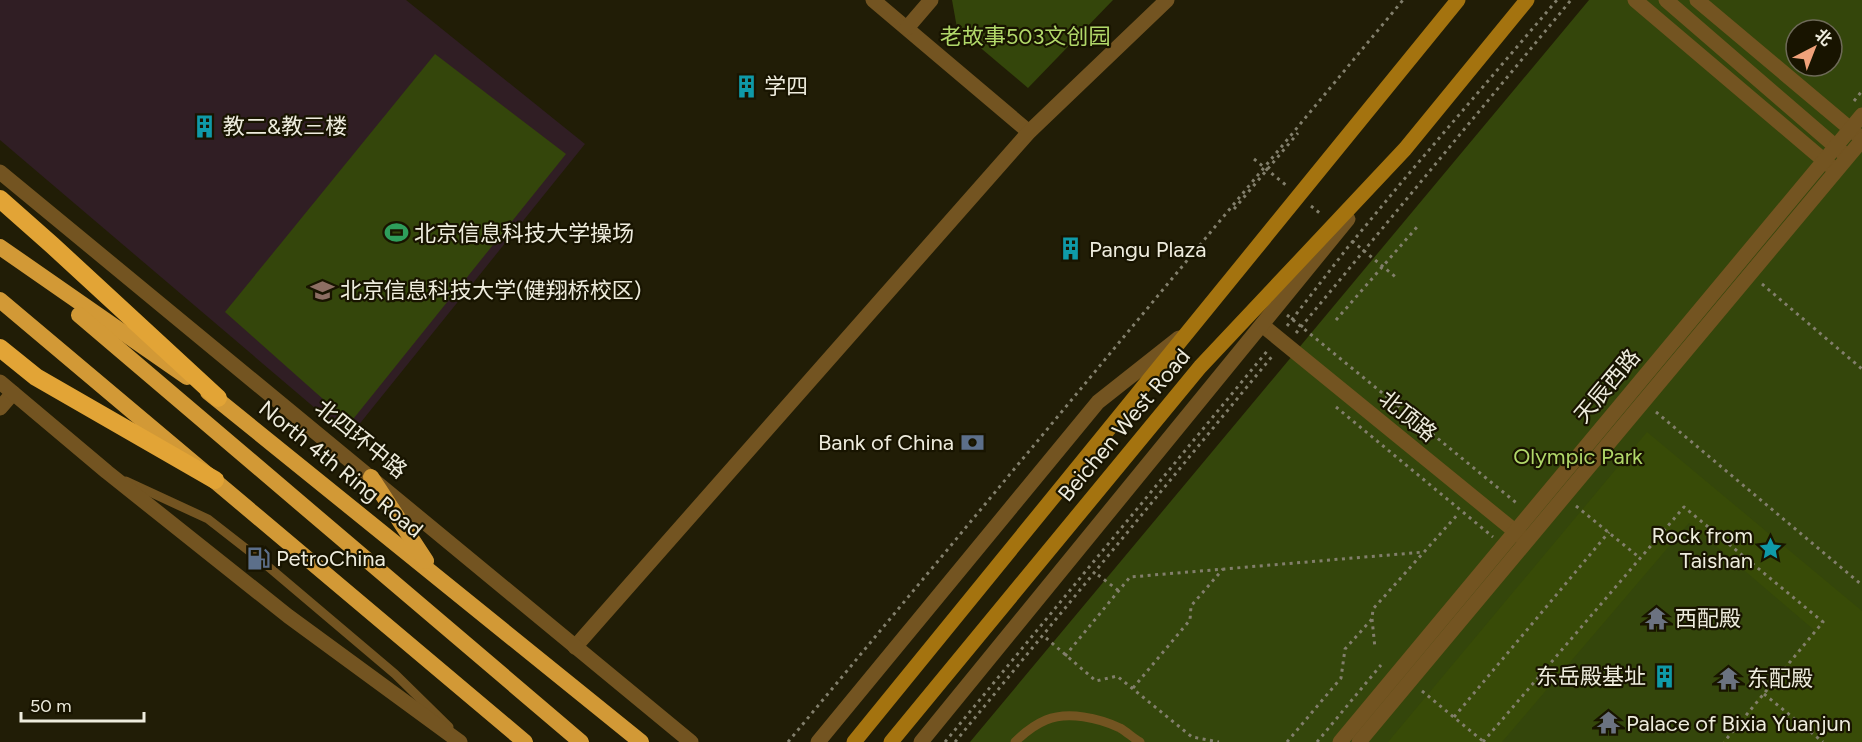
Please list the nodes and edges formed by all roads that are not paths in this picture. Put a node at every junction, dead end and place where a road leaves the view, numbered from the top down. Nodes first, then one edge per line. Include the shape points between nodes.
1 (873, 0) edge
2 (931, 0) edge
3 (1167, 0) edge
4 (1458, 0) edge
5 (1527, 0) edge
6 (1635, 0) edge
7 (1666, 0) edge
8 (1697, 0) edge
9 (907, 28) junction
10 (1862, 115) edge
11 (1029, 132) junction
12 (1858, 136) edge
13 (1405, 149) junction
14 (1842, 152) junction
15 (1830, 166) junction
16 (0, 172) edge
17 (0, 199) edge
18 (5, 251) edge
19 (0, 300) edge
20 (1262, 325) junction
21 (1191, 328) junction
22 (0, 348) edge
23 (0, 382) edge
24 (13, 393) junction
25 (218, 398) junction
26 (0, 408) edge
27 (107, 472) junction
28 (371, 477) junction
29 (215, 480) junction
30 (1521, 536) junction
31 (435, 574) junction
32 (575, 646) junction
33 (463, 742) edge
34 (525, 742) edge
35 (581, 742) edge
36 (642, 742) edge
37 (691, 742) edge
38 (818, 742) edge
39 (854, 742) edge
40 (891, 742) edge
41 (921, 742) edge
42 (1014, 742) edge
43 (1140, 742) edge
44 (1340, 742) edge
45 (1359, 742) edge

1 - 9 street
2 - 9 street
3 - 11 street
4 - 21 main road, Beichen West Road
5 - 13 main road, Beichen West Road
6 - 15 street
7 - 14 street
8 - 12 street
9 - 11 street
10 - 12 street, 天辰西路
11 - 32 street
12 - 14 street, 天辰西路
13 - 20 street, Beichen West Road
13 - 40 main road, Beichen West Road via 1200,367
14 - 15 street, 天辰西路
15 - 30 street, 天辰西路
15 - 30 street, 天辰西路 via 1530,514
16 - 28 street, 北四环中路
17 - 25 highway
18 - 25 highway, North 4th Ring Road
18 - 35 highway
19 - 29 highway
20 - 30 street, 北顶路 via 1279,344
20 - 41 street, Beichen West Road
21 - 38 street, Beichen West Road via 1098,402
21 - 39 main road, Beichen West Road
22 - 29 highway via 36,377
23 - 24 street
24 - 26 street
24 - 27 street
25 - 31 highway, North 4th Ring Road
27 - 33 street via 288,616
27 - 33 lane via 208,519 395,674
28 - 31 highway
28 - 32 street, 北四环中路
29 - 34 highway
30 - 44 street, 天辰西路 via 1503,546
30 - 45 street, 天辰西路
31 - 36 highway, North 4th Ring Road
32 - 37 street, 北四环中路
42 - 43 lane via 1047,719 1072,716 1121,729

